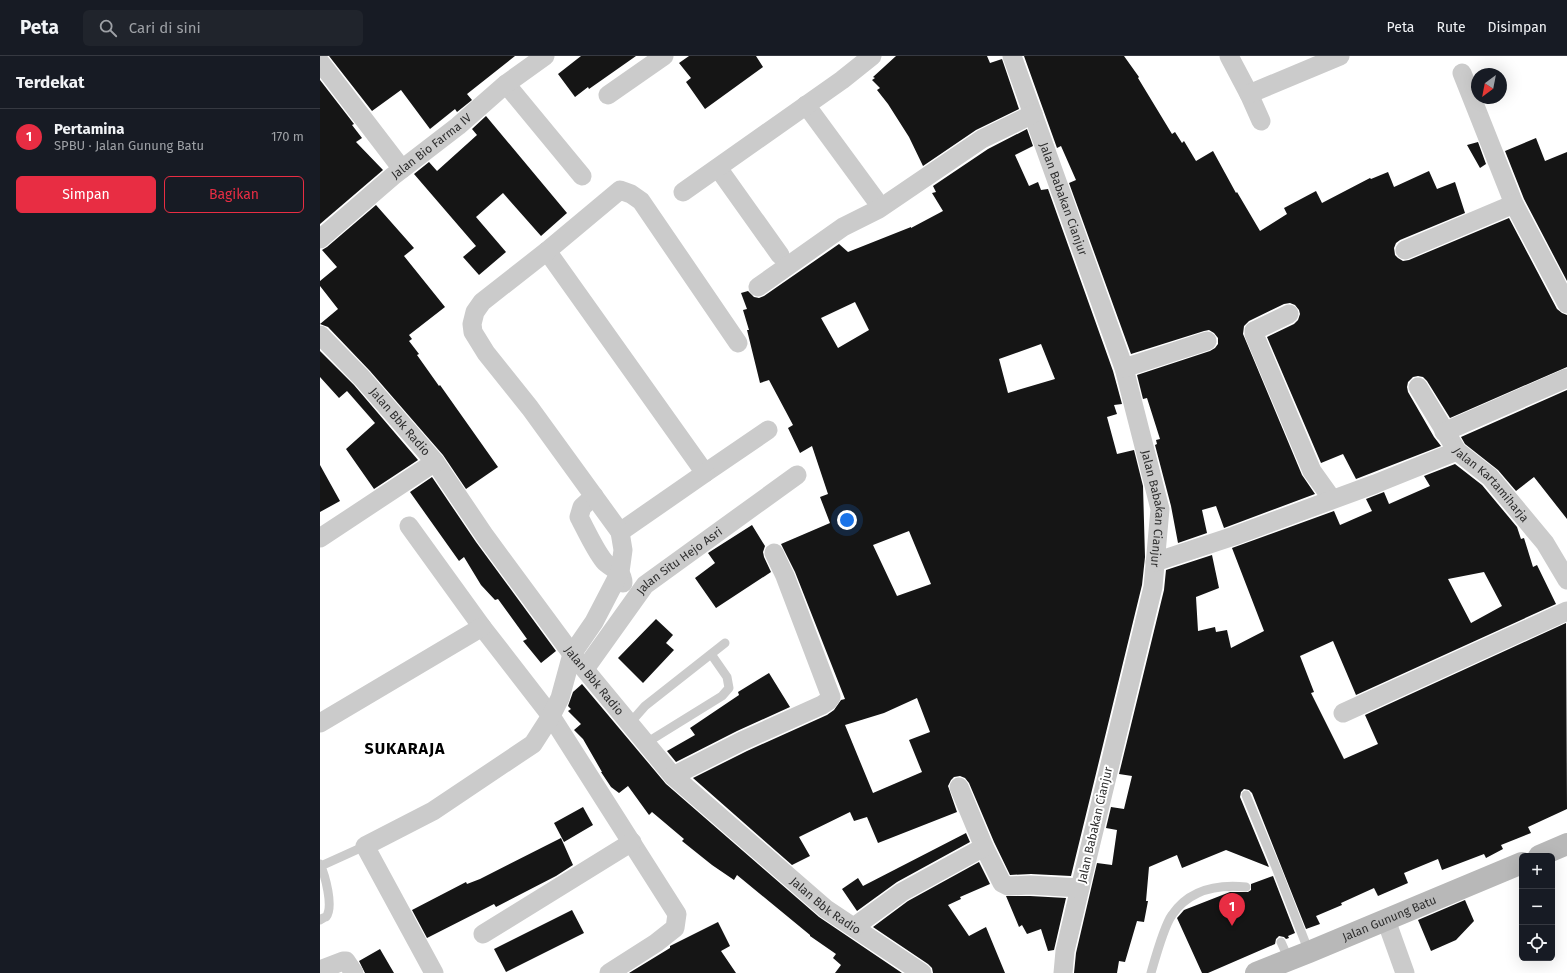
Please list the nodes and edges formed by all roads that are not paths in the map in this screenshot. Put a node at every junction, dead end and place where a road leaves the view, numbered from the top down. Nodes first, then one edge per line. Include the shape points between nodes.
1 (545, 56) edge
2 (664, 56) edge
3 (872, 56) edge
4 (1012, 56) edge
5 (1228, 56) edge
6 (1340, 56) edge
7 (320, 62) edge
8 (1462, 73) dead end
9 (506, 84) junction
10 (1249, 94) junction
11 (608, 95) dead end
12 (806, 105) junction
13 (1033, 114) junction
14 (1260, 121) dead end
15 (718, 168) junction
16 (402, 169) junction
17 (582, 176) dead end
18 (683, 192) dead end
19 (875, 199) dead end
20 (1514, 204) junction
21 (320, 239) edge
22 (1405, 250) dead end
23 (547, 252) junction
24 (780, 255) dead end
25 (758, 287) dead end
26 (1567, 304) edge
27 (1289, 314) dead end
28 (320, 335) edge
29 (1206, 340) dead end
30 (738, 343) dead end
31 (1124, 368) junction
32 (1567, 378) edge
33 (1418, 387) dead end
34 (768, 430) dead end
35 (1444, 432) junction
36 (1457, 451) junction
37 (434, 462) junction
38 (706, 473) junction
39 (796, 475) dead end
40 (594, 496) junction
41 (1332, 499) junction
42 (409, 526) dead end
43 (620, 532) junction
44 (320, 538) edge
45 (774, 553) dead end
46 (1155, 562) junction
47 (620, 572) junction
48 (1567, 580) edge
49 (1567, 612) edge
50 (482, 627) junction
51 (725, 643) dead end
52 (712, 654) junction
53 (579, 661) junction
54 (1343, 713) dead end
55 (551, 716) junction
56 (630, 722) junction
57 (320, 724) edge
58 (646, 743) junction
59 (673, 776) junction
60 (959, 787) dead end
61 (1246, 795) dead end
62 (632, 842) junction
63 (1567, 844) edge
64 (365, 846) junction
65 (984, 847) junction
66 (1546, 853) edge
67 (1519, 864) edge
68 (320, 865) edge
69 (1246, 887) dead end
70 (1080, 888) junction
71 (320, 920) edge
72 (1386, 920) junction
73 (854, 927) junction
74 (483, 934) dead end
75 (1309, 952) junction
76 (320, 970) edge
77 (354, 973) edge
78 (434, 973) edge
79 (609, 973) edge
80 (922, 973) edge
81 (1062, 973) edge
82 (1150, 973) edge
83 (1256, 973) edge
84 (1405, 973) edge

1 - 9 street, Jalan Bio Farma IV
2 - 11 street
3 - 12 street
4 - 13 street, Jalan Babakan Cianjur
5 - 10 street
6 - 10 street
7 - 16 street
8 - 20 street
9 - 16 street, Jalan Bio Farma IV via 458,126
9 - 17 street
10 - 14 street
12 - 15 street
12 - 19 street
13 - 25 street via 982,139 879,209 843,227
13 - 31 street, Jalan Babakan Cianjur
15 - 18 street
15 - 24 street
16 - 21 street, Jalan Bio Farma IV
20 - 22 street
20 - 26 street
23 - 30 street via 620,190 631,194 641,201
23 - 38 street
23 - 40 street via 482,302 475,312 473,332 486,353
27 - 41 street via 1254,331 1312,471
28 - 37 street, Jalan Bbk Radio via 362,378
29 - 31 street
31 - 46 street, Jalan Babakan Cianjur via 1160,509
32 - 35 street
33 - 35 street, Jalan Kartamiharja
34 - 38 street
35 - 36 street, Jalan Kartamiharja
36 - 41 street
36 - 48 street, Jalan Kartamiharja via 1490,477 1545,543
37 - 44 street
37 - 53 street, Jalan Bbk Radio via 485,536
38 - 43 street
39 - 53 street, Jalan Situ Hejo Asri via 645,585
40 - 43 street
40 - 47 street via 582,507 579,517 604,561
41 - 46 street
42 - 50 street
43 - 47 street via 623,550
45 - 59 street via 831,696 822,705
46 - 70 street, Jalan Babakan Cianjur via 1153,587
47 - 53 street via 623,584 610,613
49 - 54 street
50 - 55 street
50 - 57 street
51 - 52 lane
52 - 56 lane via 645,706
52 - 58 lane via 727,677 729,688 722,696
53 - 55 street
53 - 56 street, Jalan Bbk Radio
55 - 62 street
55 - 64 street via 533,744 433,811
56 - 58 street, Jalan Bbk Radio
58 - 59 street, Jalan Bbk Radio
59 - 73 street, Jalan Bbk Radio via 826,909
60 - 65 street
61 - 75 lane
62 - 74 street
62 - 79 street via 677,914 675,928
63 - 66 main road
64 - 68 lane
64 - 78 street
65 - 70 street via 1002,883 1008,886
65 - 73 street via 902,892
67 - 72 main road, Jalan Gunung Batu
68 - 71 lane via 330,901 325,917
69 - 82 lane via 1232,885 1198,891 1184,900 1171,916
70 - 81 street, Jalan Babakan Cianjur
72 - 75 main road, Jalan Gunung Batu
72 - 84 street
73 - 80 street, Jalan Bbk Radio
75 - 83 main road, Jalan Gunung Batu via 1285,951
76 - 77 street via 343,960

